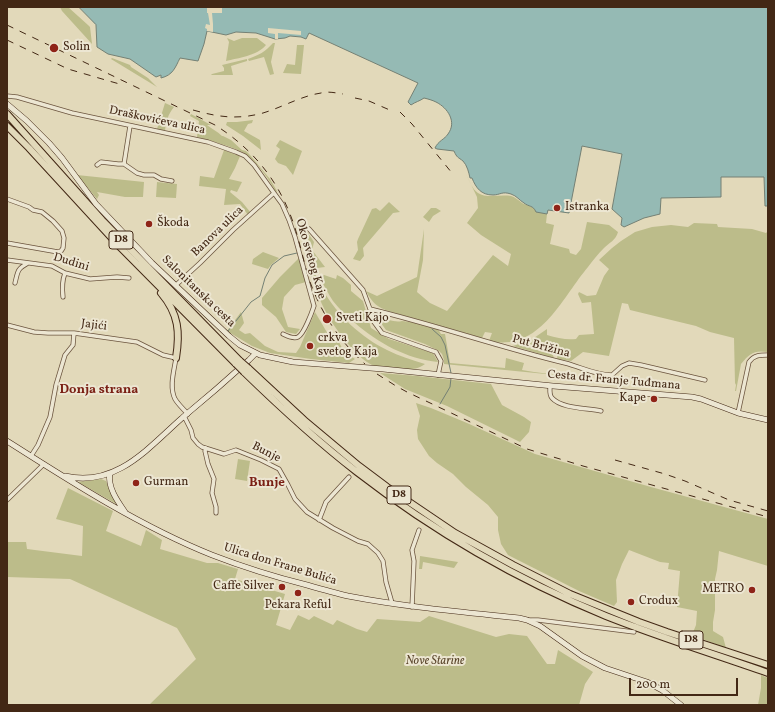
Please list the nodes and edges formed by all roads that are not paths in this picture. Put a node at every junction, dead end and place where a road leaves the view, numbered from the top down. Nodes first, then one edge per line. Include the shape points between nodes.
1 (7, 96) edge
2 (17, 97) junction
3 (9, 106) edge
4 (7, 114) edge
5 (7, 126) edge
6 (130, 126) junction
7 (124, 164) junction
8 (97, 165) dead end
9 (172, 181) dead end
10 (274, 193) junction
11 (7, 200) edge
12 (309, 229) dead end
13 (7, 242) edge
14 (7, 260) edge
15 (28, 262) junction
16 (65, 273) junction
17 (129, 278) dead end
18 (152, 279) junction
19 (15, 283) dead end
20 (176, 285) junction
21 (63, 297) dead end
22 (370, 308) junction
23 (7, 325) edge
24 (74, 333) junction
25 (283, 334) dead end
26 (255, 354) junction
27 (768, 355) edge
28 (176, 358) junction
29 (238, 362) junction
30 (438, 375) junction
31 (446, 376) joint
32 (705, 380) dead end
33 (550, 386) junction
34 (601, 411) dead end
35 (738, 413) junction
36 (186, 415) junction
37 (768, 420) edge
38 (7, 441) edge
39 (206, 448) junction
40 (31, 456) junction
41 (44, 464) junction
42 (110, 474) junction
43 (60, 475) junction
44 (349, 477) dead end
45 (7, 500) edge
46 (126, 513) junction
47 (216, 513) dead end
48 (320, 520) junction
49 (419, 530) dead end
50 (568, 596) junction
51 (392, 603) junction
52 (412, 606) junction
53 (527, 620) junction
54 (550, 622) junction
55 (547, 631) junction
56 (634, 632) dead end
57 (768, 665) edge
58 (768, 672) edge
59 (681, 705) edge

1 - 2 street, Draškovićeva ulica
2 - 3 street
2 - 6 street, Draškovićeva ulica
3 - 20 street, Salonitanska cesta via 49,143 101,210
4 - 29 highway, D8 via 102,220
5 - 18 highway, D8
6 - 7 street
6 - 10 street, Draškovićeva ulica via 208,142 245,156
7 - 8 street via 101,162
7 - 9 street via 137,173
10 - 20 street, Banova ulica
10 - 25 street, Oko svetog Kaje via 282,204 292,228 314,306 302,334 292,337
11 - 13 street, Dudini via 42,212 54,221 64,238 63,248 58,252
12 - 22 street via 363,290
14 - 15 street, Dudini
15 - 16 street, Dudini via 52,266
15 - 19 street via 18,270
16 - 17 street, Dudini via 90,279
16 - 21 street
18 - 28 highway via 175,316 178,329
18 - 29 highway, D8
20 - 26 street, Salonitanska cesta via 229,336
22 - 30 street via 374,322 382,332 436,352 440,361
22 - 32 street, Put Brižina via 591,372 612,375 629,363
23 - 24 street, Jajići via 34,332
24 - 28 street, Jajići via 136,342 163,355
24 - 40 street via 73,345 65,355 56,384 50,417
26 - 30 street, Salonitanska cesta via 293,362
26 - 36 street
27 - 35 street via 756,356 749,362
28 - 36 street, Bunje via 173,392
29 - 50 highway, D8, bridge via 300,424 383,491 452,537 510,571
30 - 31 street, Salonitanska cesta
31 - 33 street, Cesta dr. Franje Tuđmana
33 - 34 street via 552,398 560,403
33 - 35 street, Cesta dr. Franje Tuđmana via 692,397
35 - 37 street, Cesta dr. Franje Tuđmana
36 - 39 street, Bunje via 193,438
36 - 42 street via 134,461
38 - 40 street, Ulica don Frane Bulića
39 - 47 street via 205,453 214,479 212,492
39 - 48 street, Bunje via 224,454 236,450 279,469 295,499 307,512
40 - 41 street, Ulica don Frane Bulića
41 - 43 street, Ulica don Frane Bulića
41 - 45 street
42 - 43 street via 85,478
42 - 46 street via 113,491
43 - 46 street, Ulica don Frane Bulića
44 - 48 street via 326,502
46 - 51 street, Ulica don Frane Bulića via 183,542 244,567 347,595
48 - 51 street, Bunje via 368,544 378,553 383,561
49 - 52 street via 412,550
50 - 57 highway, D8 via 663,631
50 - 58 highway, D8 via 605,616
51 - 52 street, Ulica don Frane Bulića
52 - 53 street, Ulica don Frane Bulića
53 - 54 street
53 - 55 street, Ulica don Frane Bulića
54 - 55 street
54 - 56 street
55 - 59 street, Ulica don Frane Bulića via 582,656 605,668 647,682

